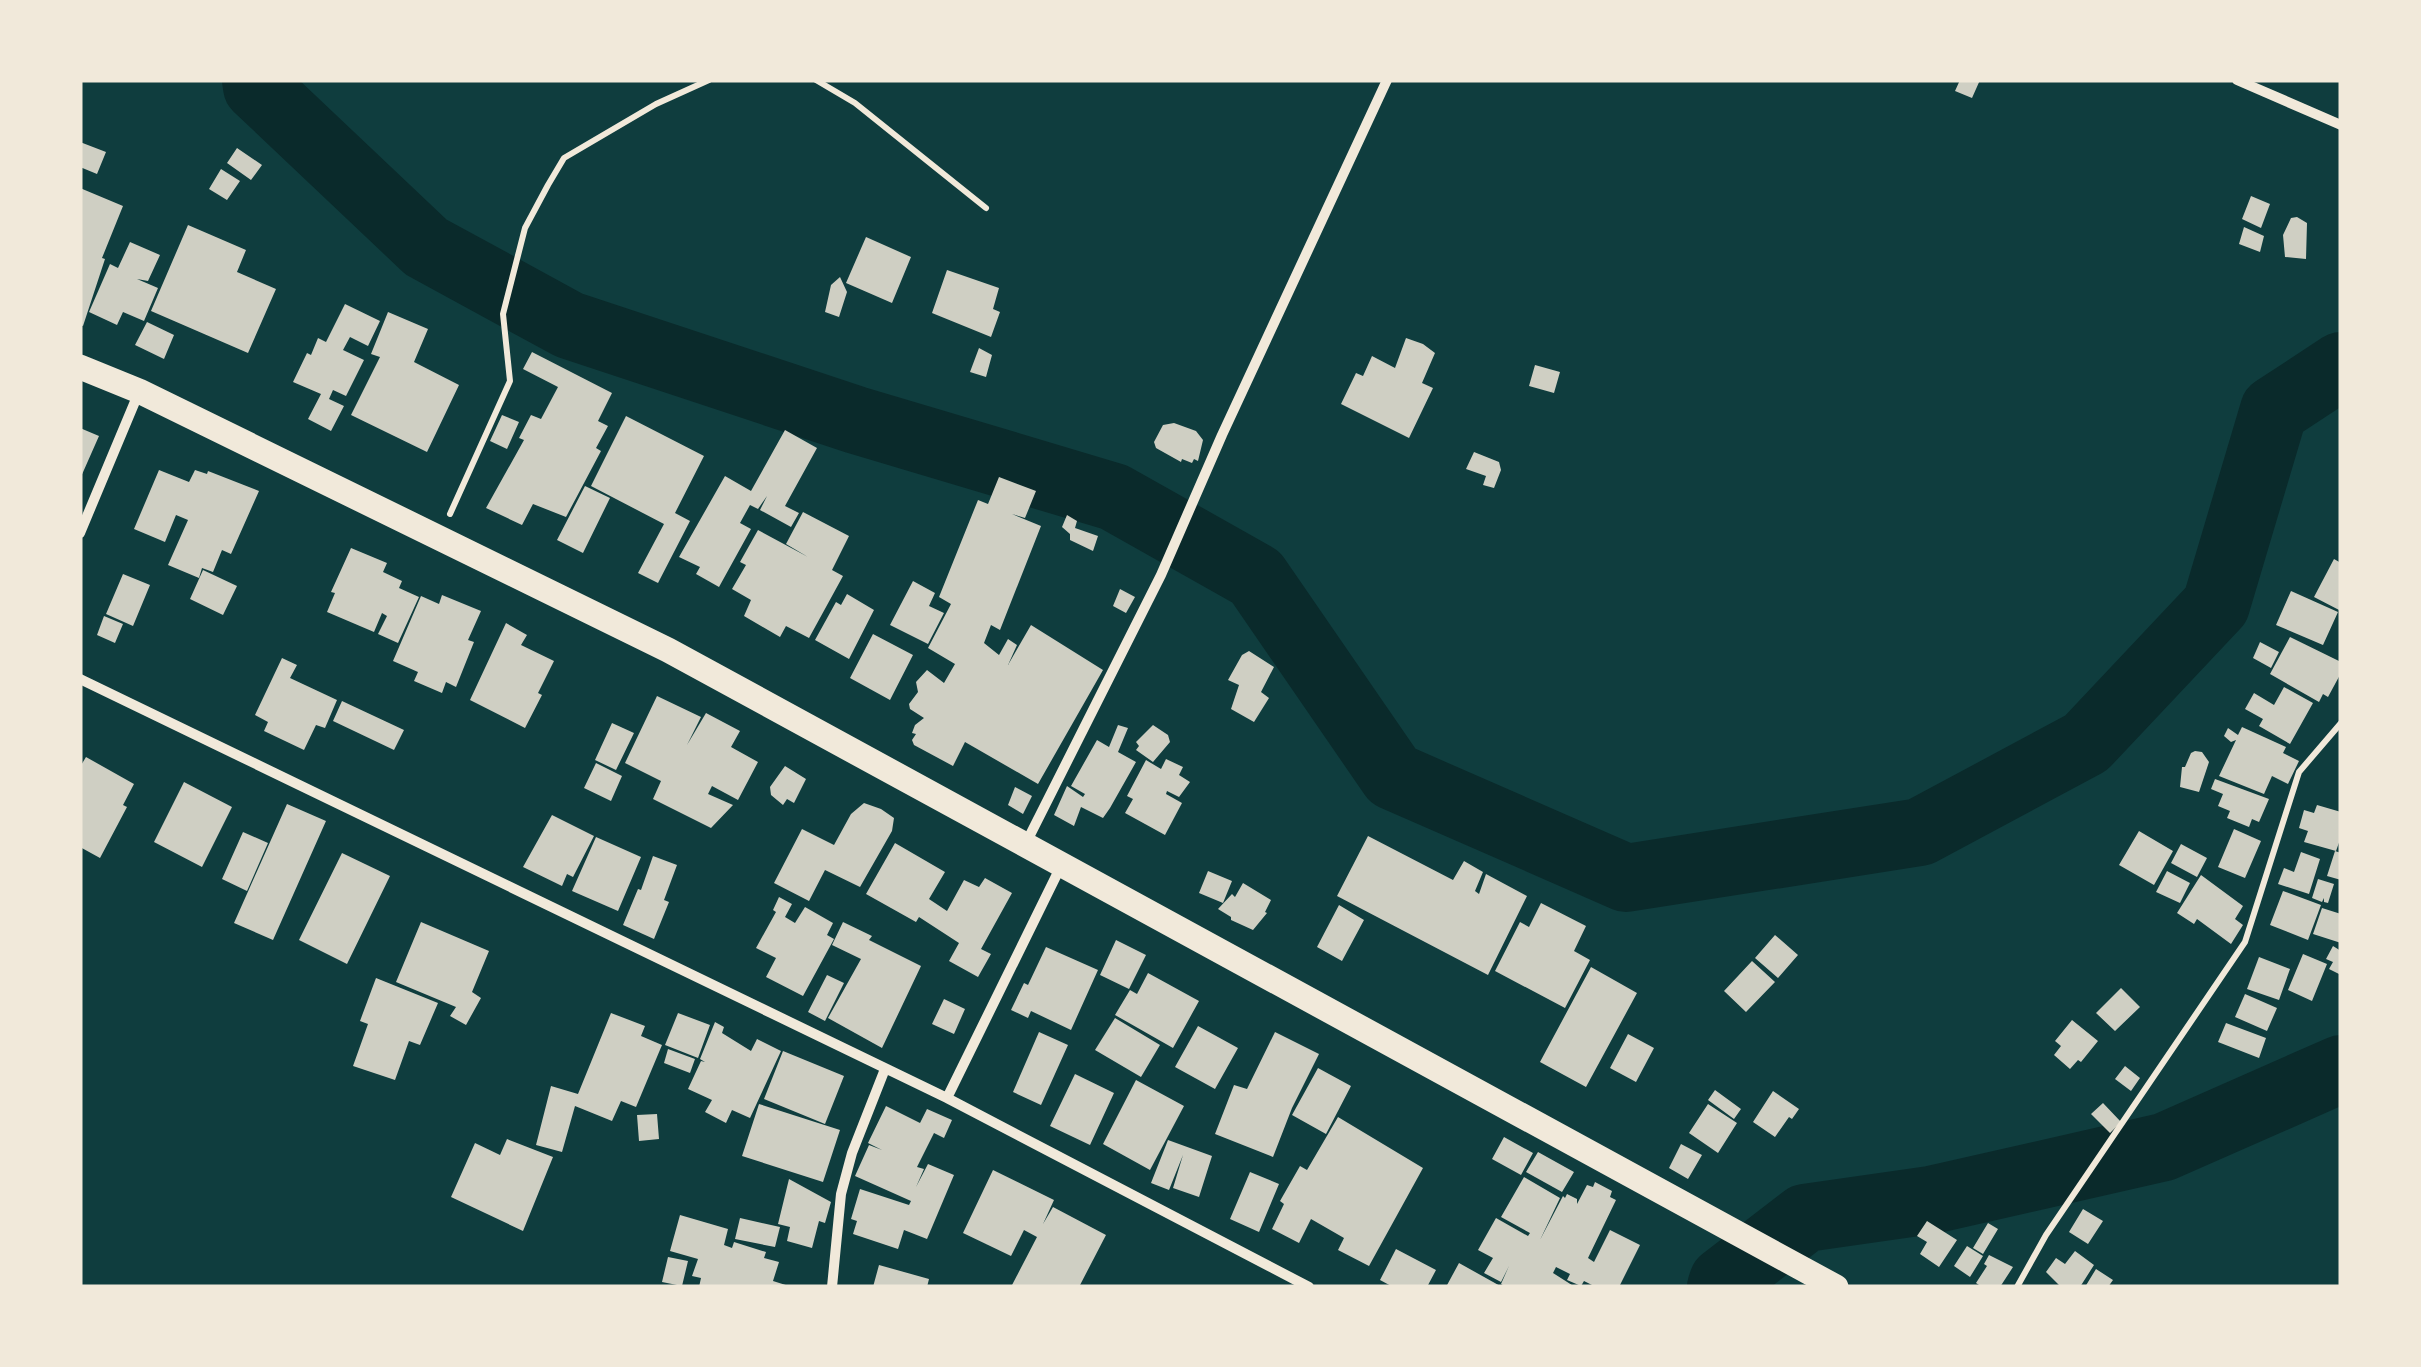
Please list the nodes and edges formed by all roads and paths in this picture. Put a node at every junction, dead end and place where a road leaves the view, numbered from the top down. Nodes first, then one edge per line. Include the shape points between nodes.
1 (708, 80) edge
2 (816, 80) edge
3 (1386, 80) edge
4 (2237, 80) edge
5 (2341, 125) edge
6 (986, 208) dead end
7 (80, 367) edge
8 (139, 392) junction
9 (80, 533) edge
10 (440, 538) junction
11 (80, 679) edge
12 (2341, 722) edge
13 (1024, 846) junction
14 (1061, 865) junction
15 (885, 1069) junction
16 (947, 1098) junction
17 (832, 1287) edge
18 (1309, 1287) edge
19 (1836, 1287) edge
20 (2017, 1287) edge

1 - 10 path via 564,158 525,228 503,314 510,381
2 - 6 path via 855,103
3 - 13 street via 1160,575
4 - 5 street
7 - 8 main road
8 - 9 street
8 - 10 main road
10 - 13 main road via 668,650
11 - 15 street
12 - 20 path via 2300,772 2245,942
13 - 14 main road
14 - 16 street
14 - 19 main road
15 - 16 street
15 - 17 street via 840,1194
16 - 18 street

